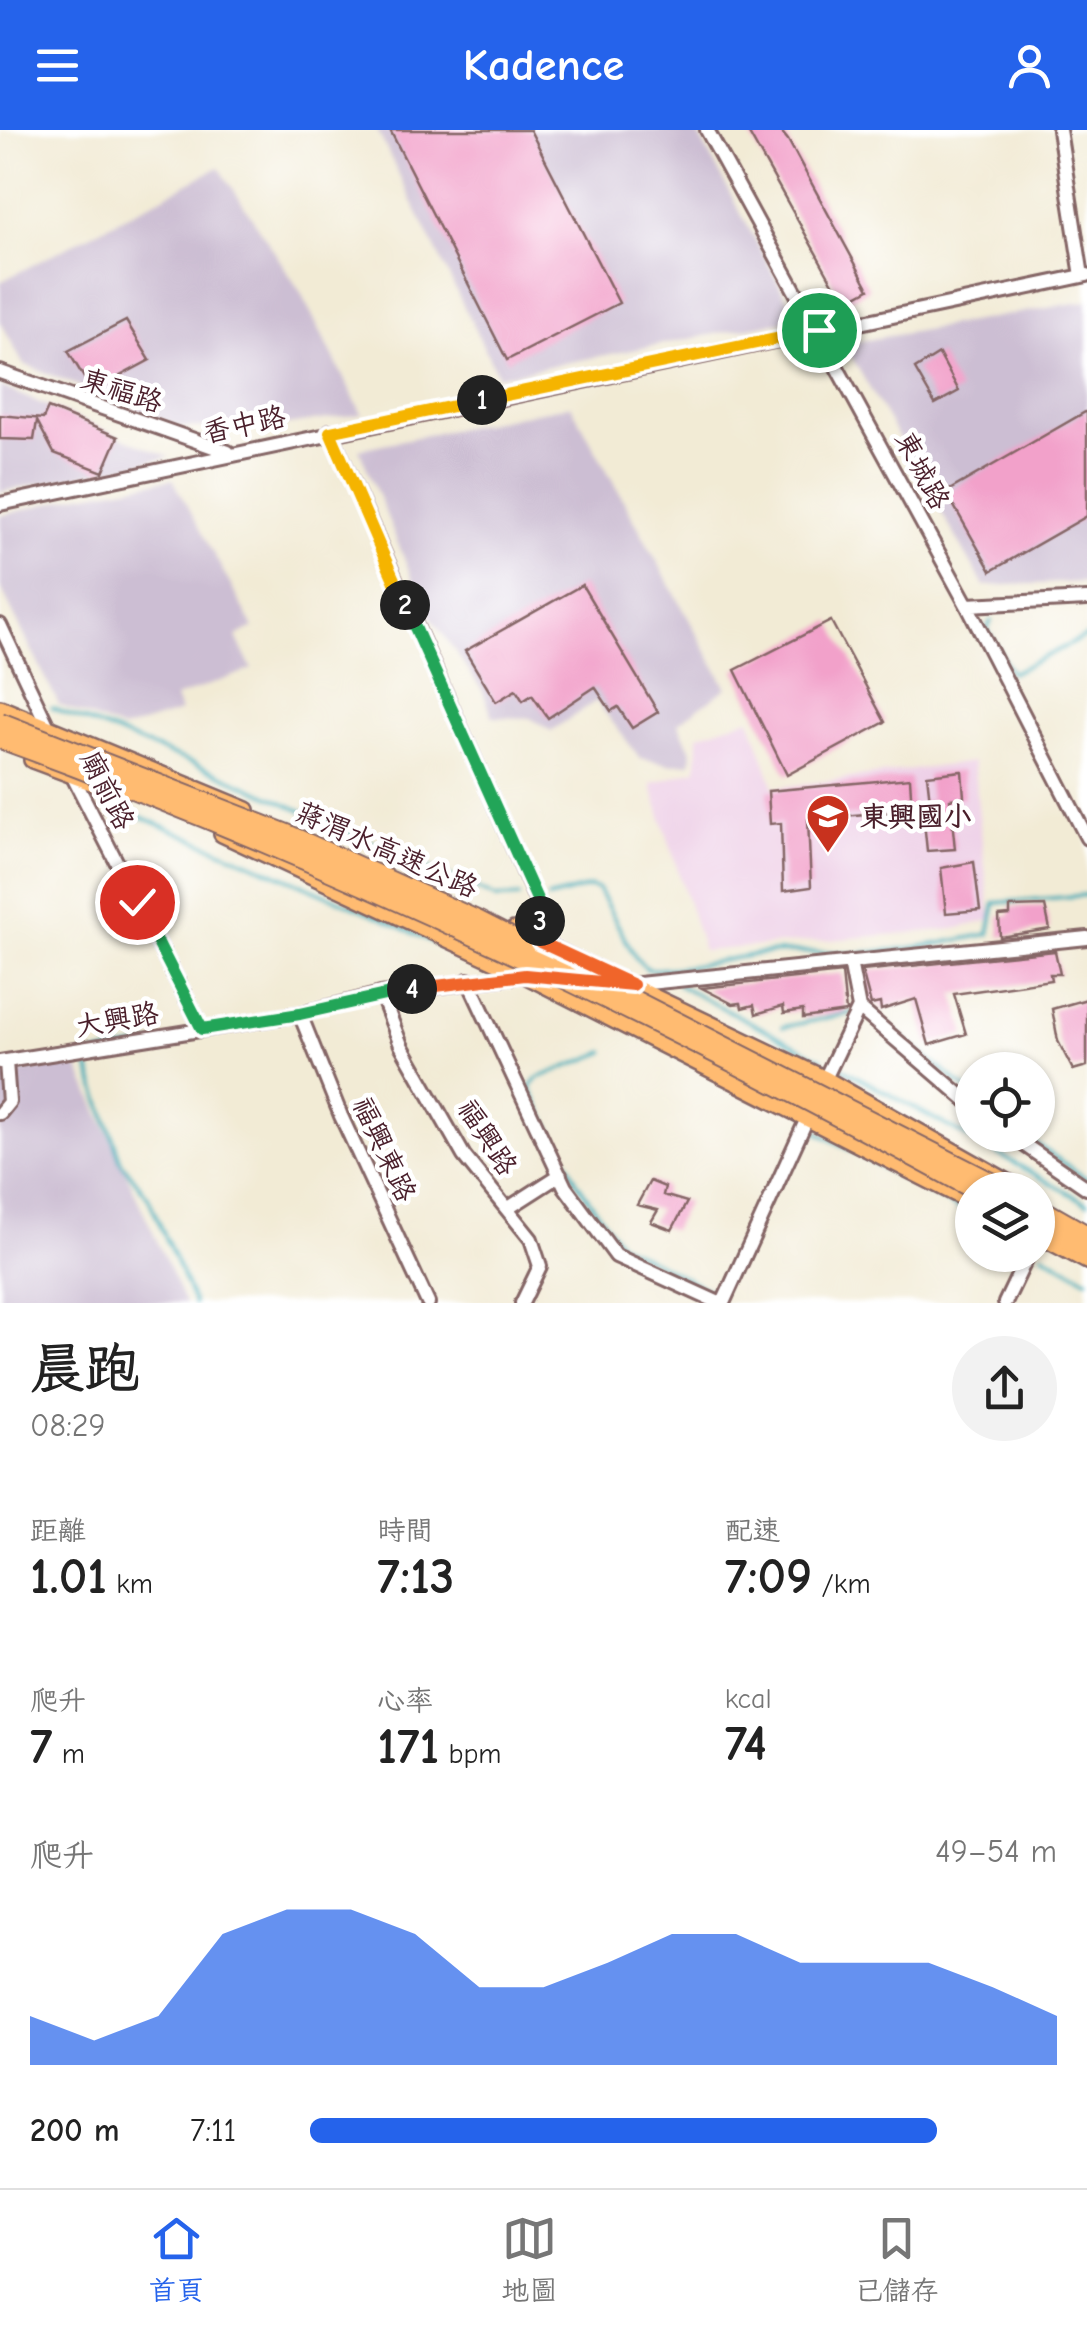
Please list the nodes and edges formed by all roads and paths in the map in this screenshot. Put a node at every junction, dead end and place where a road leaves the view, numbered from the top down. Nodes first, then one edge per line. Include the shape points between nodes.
1 (708, 130) edge
2 (1059, 130) edge
3 (1084, 275) edge
4 (819, 330) junction
5 (0, 372) edge
6 (330, 432) junction
7 (230, 452) junction
8 (0, 504) edge
9 (1087, 599) edge
10 (967, 606) junction
11 (0, 625) edge
12 (0, 708) edge
13 (0, 722) edge
14 (49, 729) junction
15 (0, 739) edge
16 (0, 747) edge
17 (72, 776) junction
18 (1087, 838) edge
19 (439, 894) junction
20 (421, 926) junction
21 (1087, 938) edge
22 (540, 942) junction
23 (850, 962) junction
24 (525, 975) junction
25 (468, 980) junction
26 (633, 985) junction
27 (381, 994) junction
28 (859, 1008) junction
29 (300, 1014) junction
30 (202, 1029) junction
31 (728, 1032) junction
32 (3, 1062) edge
33 (708, 1068) junction
34 (825, 1080) junction
35 (955, 1090) edge
36 (0, 1113) edge
37 (807, 1118) junction
38 (1035, 1152) edge
39 (971, 1172) edge
40 (990, 1172) edge
41 (560, 1174) junction
42 (955, 1180) edge
43 (1087, 1188) edge
44 (955, 1193) edge
45 (1055, 1208) edge
46 (507, 1209) junction
47 (1055, 1217) edge
48 (1087, 1226) edge
49 (1055, 1233) edge
50 (1087, 1235) edge
51 (1055, 1245) edge
52 (1087, 1250) edge
53 (1087, 1261) edge
54 (1020, 1272) edge
55 (428, 1303) edge
56 (522, 1303) edge
57 (721, 1303) edge
58 (1005, 1303) edge

1 - 4 street, 東城路
2 - 3 street
3 - 4 street, 香中路
4 - 6 street, 香中路
4 - 10 street, 東城路
5 - 7 street, 東福路
6 - 7 street, 香中路
6 - 22 street via 540,906
7 - 8 street, 香中路
9 - 10 street
10 - 18 street, 東城路
11 - 14 street, 廟前路
12 - 14 main road
13 - 39 highway, 蔣渭水高速公路, bridge via 287,834 478,920
14 - 17 street, 廟前路
14 - 19 main road
15 - 42 highway, 蔣渭水高速公路, bridge via 170,800 522,957
16 - 17 main road
17 - 20 main road via 174,812
17 - 30 street, 廟前路
19 - 20 main road via 415,904
19 - 22 main road
20 - 24 main road
21 - 23 street
22 - 26 main road
23 - 26 street, 大興路
23 - 28 street
24 - 25 street, 大興路
24 - 26 street, 大興路
24 - 33 main road
25 - 27 street, 大興路
25 - 41 street
26 - 31 main road
27 - 29 street, 大興路
27 - 46 street, 福興路 via 464,1156
28 - 34 street
28 - 35 street
29 - 30 street, 大興路
29 - 55 street, 福興東路
30 - 32 street, 大興路
31 - 33 main road via 731,1057
31 - 34 main road
32 - 36 street via 9,1102
33 - 37 main road
34 - 37 street
34 - 40 main road
37 - 44 main road
37 - 57 street
38 - 43 street
41 - 46 street
41 - 57 street via 616,1256
45 - 48 main road
46 - 56 street, 福興路 via 531,1238 540,1266
47 - 50 highway
49 - 52 highway
51 - 53 main road
54 - 58 street

